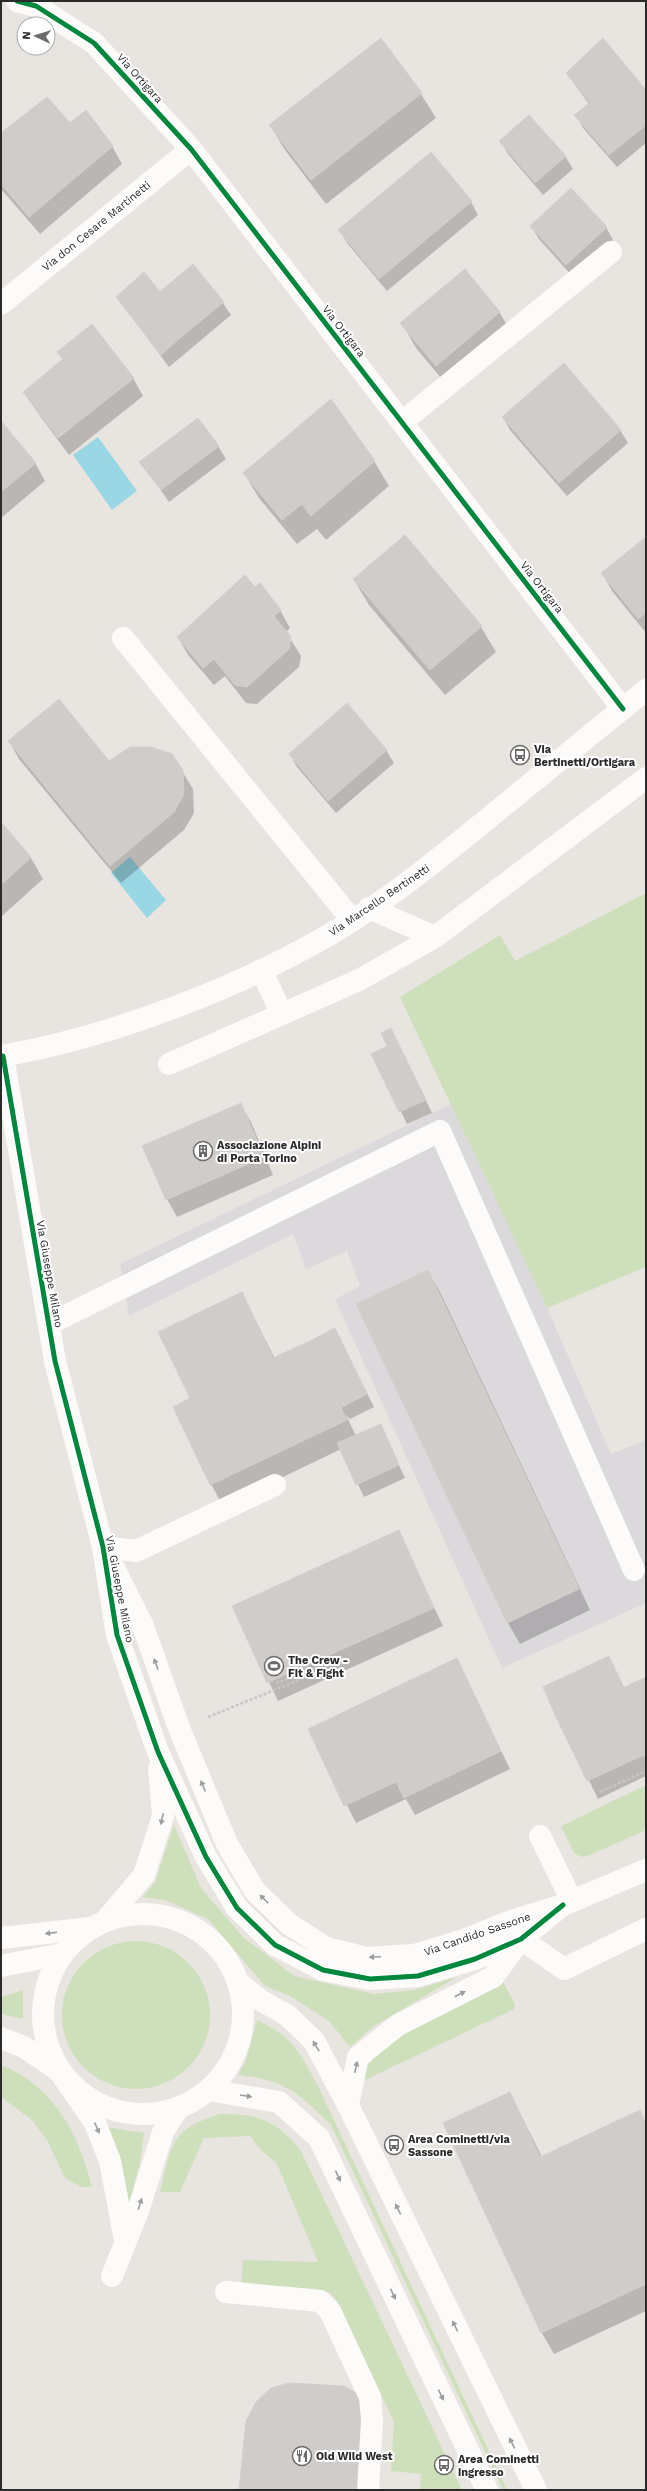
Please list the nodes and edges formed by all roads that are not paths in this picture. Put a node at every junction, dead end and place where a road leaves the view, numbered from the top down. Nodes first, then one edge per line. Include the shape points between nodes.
1 (17, 1) edge
2 (191, 149) junction
3 (611, 252) dead end
4 (1, 304) edge
5 (402, 422) junction
6 (123, 638) dead end
7 (646, 690) edge
8 (623, 709) junction
9 (646, 778) edge
10 (360, 914) junction
11 (435, 937) junction
12 (261, 970) junction
13 (282, 1014) junction
14 (2, 1056) edge
15 (169, 1064) dead end
16 (48, 1324) junction
17 (275, 1485) dead end
18 (103, 1547) junction
19 (634, 1570) dead end
20 (158, 1752) junction
21 (540, 1836) dead end
22 (646, 1870) edge
23 (568, 1903) junction
24 (97, 1924) junction
25 (646, 1929) edge
26 (1, 1938) edge
27 (521, 1939) junction
28 (62, 1954) junction
29 (414, 1955) joint
30 (1, 1966) edge
31 (418, 1976) joint
32 (238, 1982) junction
33 (1, 2038) edge
34 (60, 2072) junction
35 (208, 2090) junction
36 (348, 2105) junction
37 (178, 2108) junction
38 (125, 2240) junction
39 (112, 2276) dead end
40 (226, 2292) dead end
41 (368, 2490) edge
42 (487, 2490) edge
43 (536, 2490) edge

1 - 2 street, Via Ortigara via 36,6 94,43
2 - 4 street, Via don Cesare Martinetti
2 - 5 street, Via Ortigara
3 - 5 street
5 - 8 street, Via Ortigara
6 - 10 street
7 - 8 street, Via Marcello Bertinetti
8 - 10 street, Via Marcello Bertinetti via 417,875
9 - 11 street
10 - 11 street
10 - 12 street, Via Marcello Bertinetti
11 - 13 street via 359,980
12 - 13 street
12 - 14 street, Via Marcello Bertinetti via 237,982 130,1023 71,1041
13 - 15 street
14 - 16 street, Via Giuseppe Milano
16 - 18 street, Via Giuseppe Milano via 55,1361
16 - 19 street via 440,1131
17 - 18 street via 136,1551
18 - 20 street, Via Giuseppe Milano via 117,1635
29 -> 18 street, Via Giuseppe Milano via 367,1958 326,1948 289,1924 255,1891 227,1844 179,1728 142,1626
20 -> 24 street via 163,1816 144,1875
20 - 31 street, Via Giuseppe Milano via 206,1857 237,1908 275,1945 323,1970 370,1979
21 - 23 street
22 - 23 street, Via Candido Sassone
23 - 27 street, Via Candido Sassone
23 - 29 street, Via Candido Sassone
24 -> 26 street
24 - 28 street
24 - 32 street via 128,1914 173,1917 208,1937 222,1951
25 - 27 street via 564,1969
27 - 31 street, Via Candido Sassone via 475,1959
36 -> 27 street via 358,2057 398,2024 492,1977
28 - 30 street
28 - 34 street via 45,1990 42,2011 50,2053
32 - 35 street via 243,2001 243,2020 236,2053 217,2082
36 -> 32 street via 314,2042 287,2015 260,2000
33 - 34 street via 24,2047
34 - 37 street via 76,2089 94,2102 112,2110 131,2114 154,2114
34 -> 38 street via 95,2123 110,2161
35 - 37 street
35 -> 42 street via 279,2102 320,2138
43 -> 36 street
38 -> 37 street via 138,2211 163,2132
38 - 39 street
40 - 41 street via 320,2301 330,2311 370,2397 372,2420

